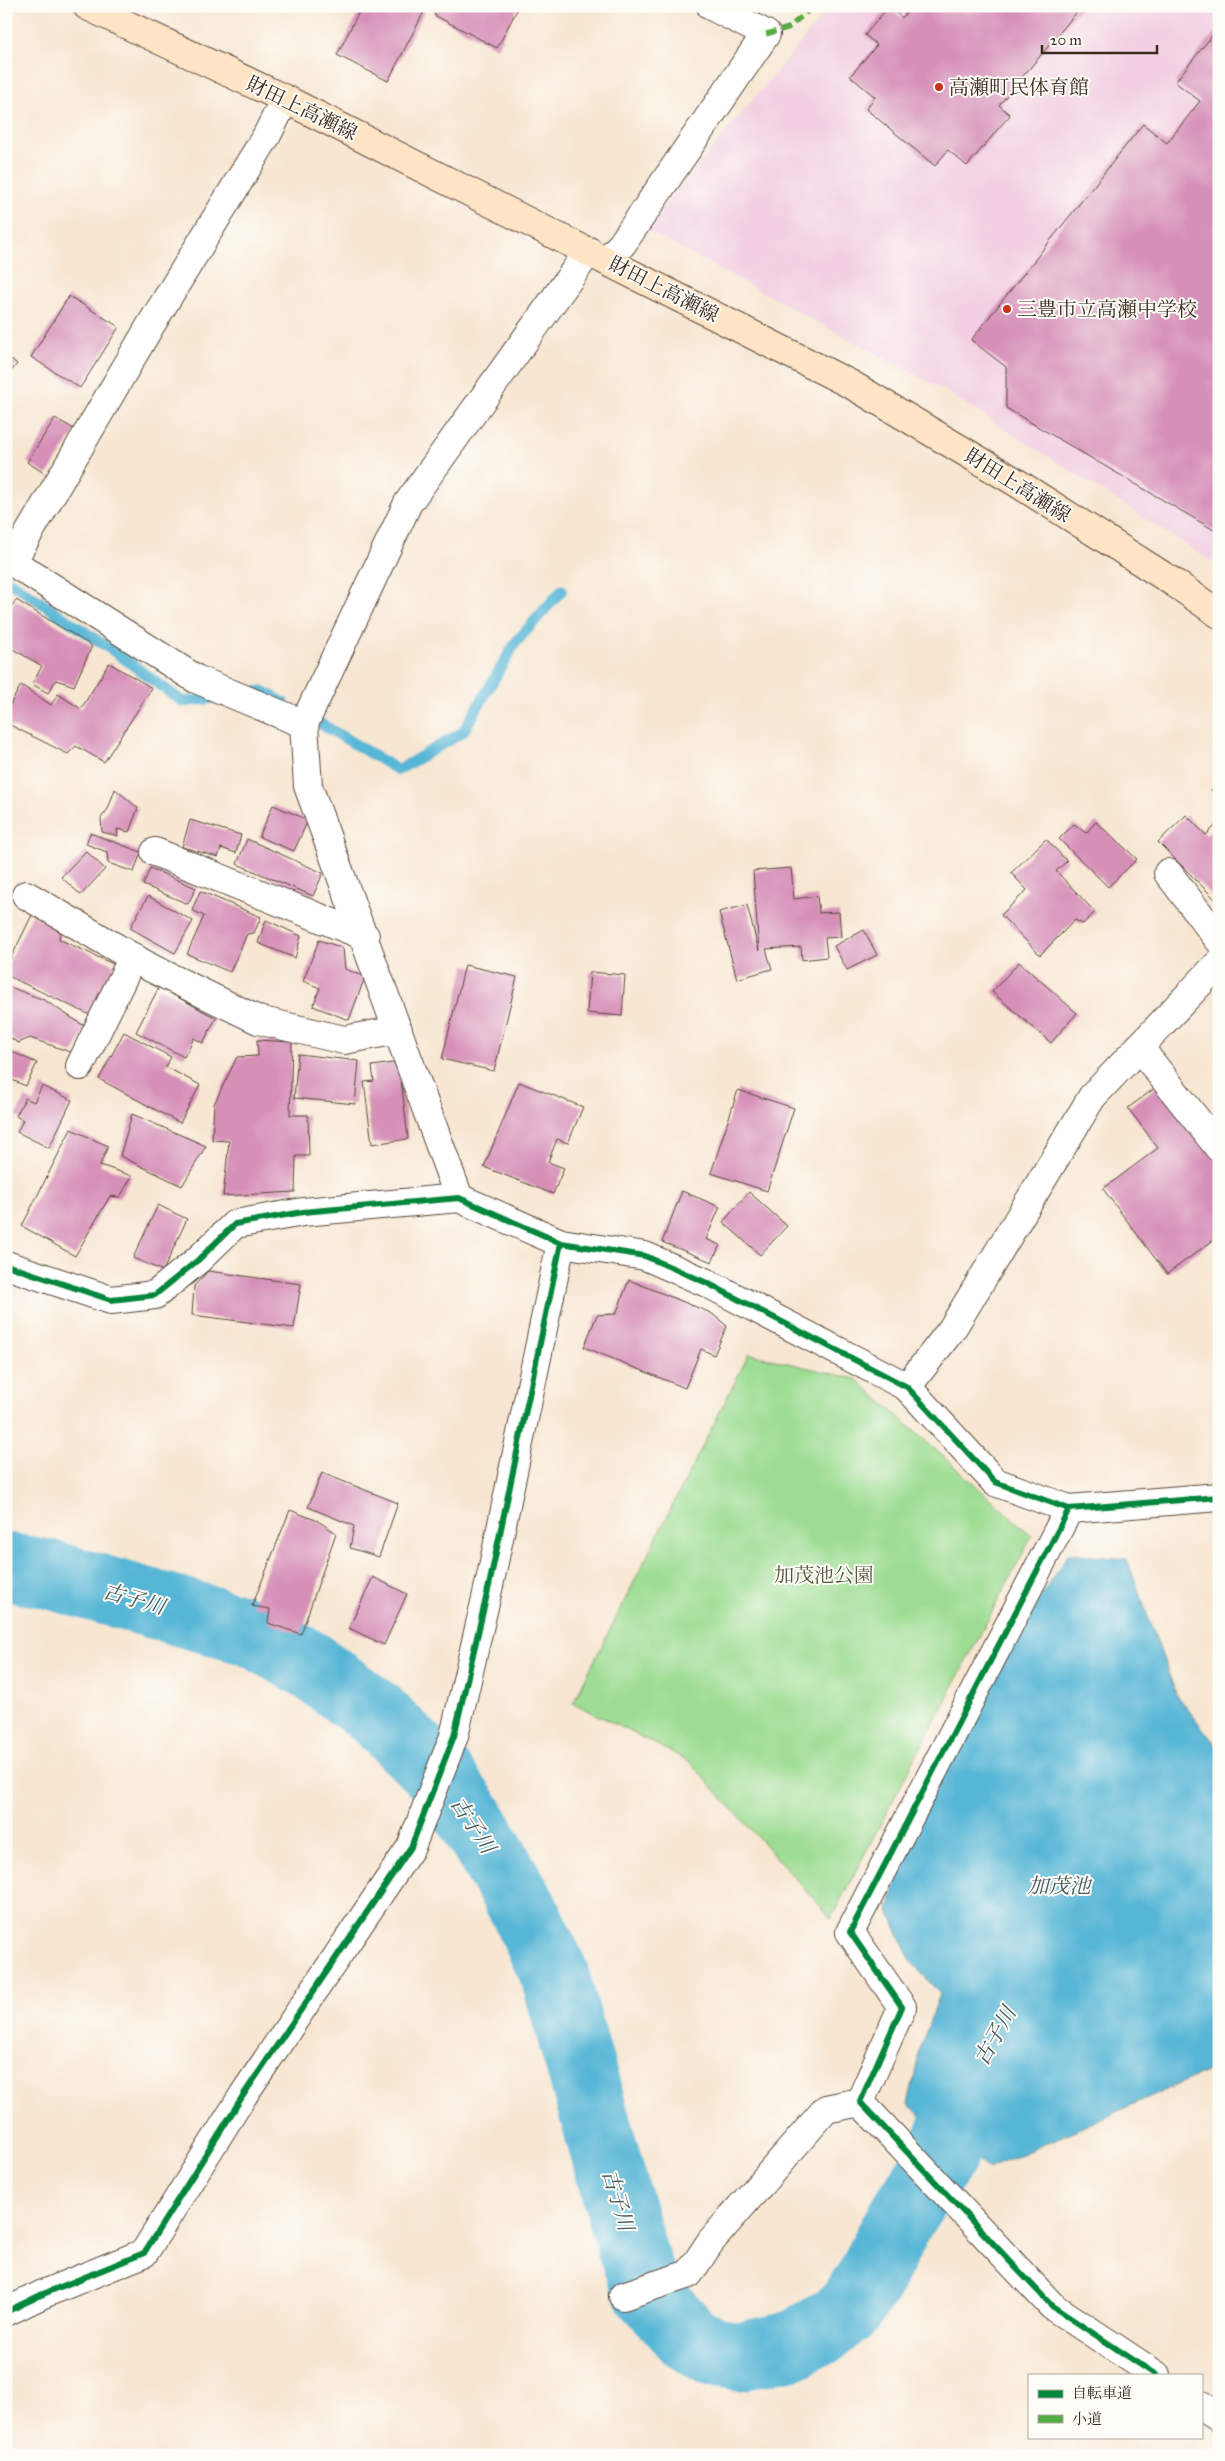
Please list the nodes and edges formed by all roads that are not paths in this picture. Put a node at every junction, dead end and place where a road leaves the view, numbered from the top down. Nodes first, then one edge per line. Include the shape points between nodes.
1 (87, 6) edge
2 (712, 6) edge
3 (285, 99) junction
4 (598, 256) junction
5 (9, 559) edge
6 (1219, 614) edge
7 (304, 724) junction
8 (155, 852) dead end
9 (1168, 873) dead end
10 (26, 895) dead end
11 (365, 936) junction
12 (1219, 940) edge
13 (133, 957) junction
14 (1219, 963) edge
15 (398, 1030) junction
16 (1139, 1047) junction
17 (80, 1066) dead end
18 (1219, 1148) edge
19 (459, 1198) junction
20 (561, 1243) junction
21 (6, 1265) edge
22 (907, 1387) junction
23 (1219, 1497) edge
24 (1069, 1509) junction
25 (860, 2102) junction
26 (623, 2296) dead end
27 (6, 2312) edge
28 (1154, 2374) edge
29 (1202, 2406) edge
30 (1219, 2417) edge

1 - 3 main road, 財田上高瀬線
2 - 4 street via 766,34 622,244
3 - 4 main road, 財田上高瀬線
3 - 5 street via 267,135
4 - 6 main road, 財田上高瀬線 via 852,385 1014,481
4 - 7 street via 408,504
5 - 7 street via 196,679
7 - 11 street via 308,786
8 - 11 street
9 - 12 street
10 - 13 street
11 - 15 street
13 - 15 street via 258,1020 344,1040
13 - 17 street
14 - 16 street
15 - 19 street
16 - 18 street
16 - 22 street via 1092,1097 952,1329
19 - 20 street
19 - 21 street via 303,1212 235,1224 155,1295 111,1300
20 - 22 street via 645,1256 707,1283
20 - 27 street via 454,1736 411,1847 244,2094 144,2253
22 - 24 street via 995,1482
23 - 24 street
24 - 25 street via 850,1932 902,2007
25 - 26 street via 826,2109 711,2241 689,2274
25 - 28 street via 1052,2306
29 - 30 street

